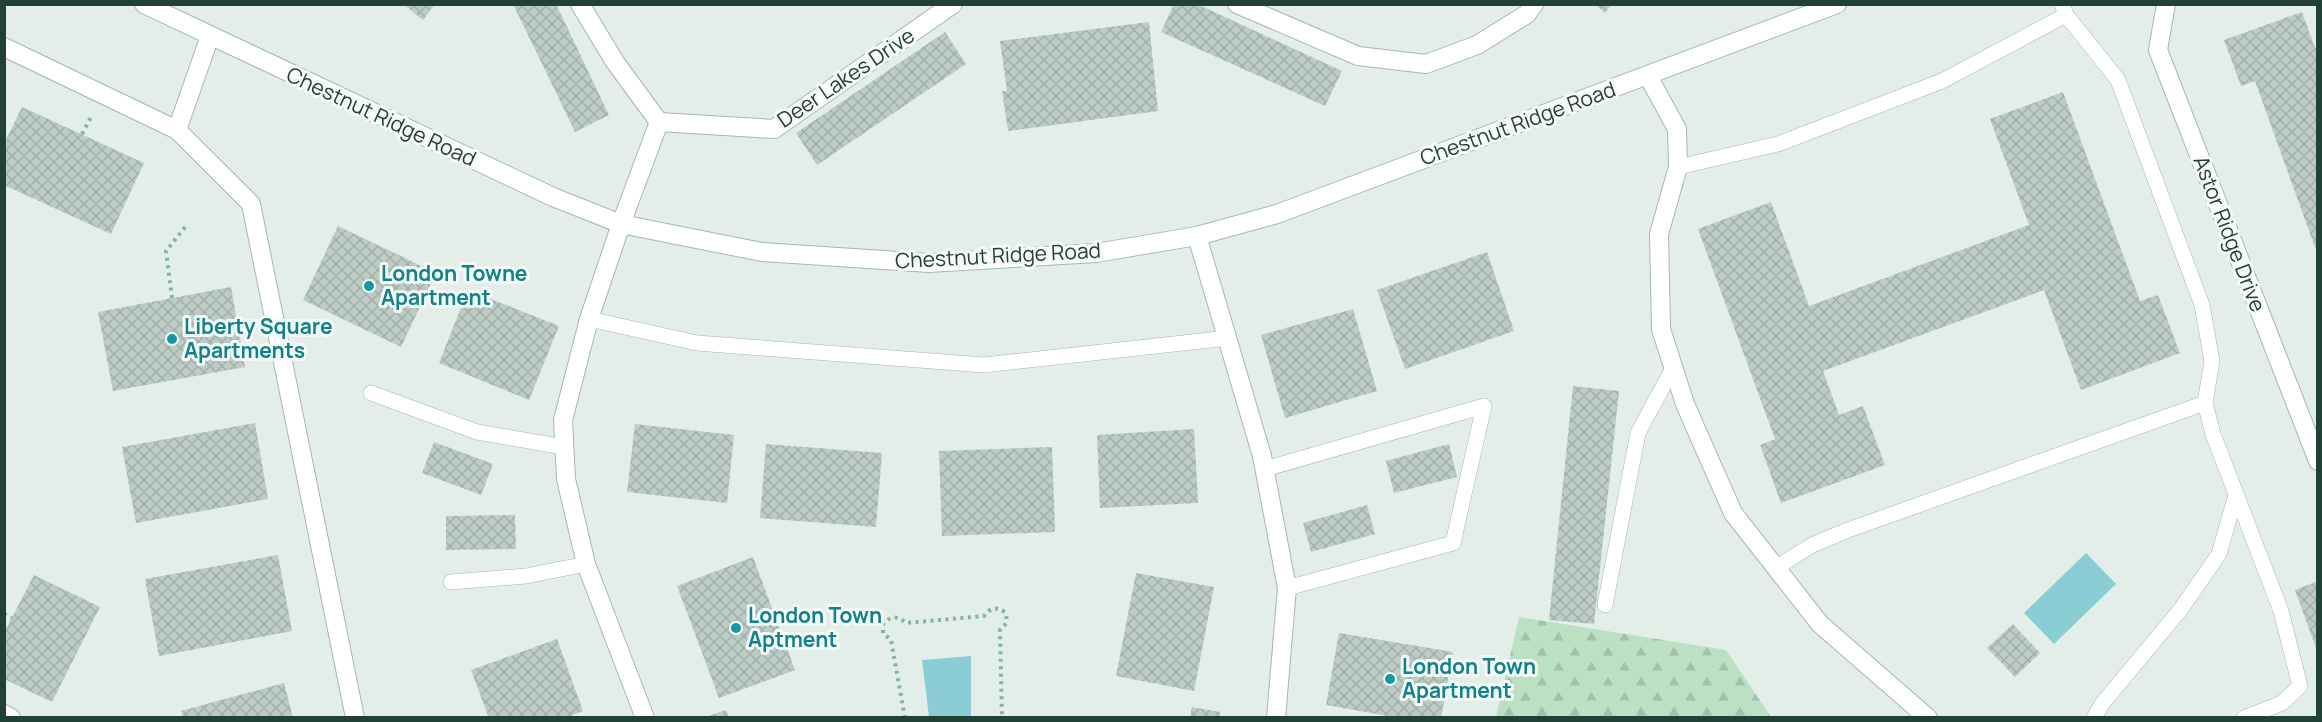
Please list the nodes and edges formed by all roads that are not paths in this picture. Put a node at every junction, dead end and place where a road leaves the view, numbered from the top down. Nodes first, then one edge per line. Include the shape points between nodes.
1 (144, 4) edge
2 (580, 4) edge
3 (953, 4) edge
4 (1237, 4) edge
5 (1534, 4) edge
6 (1837, 4) edge
7 (2166, 4) edge
8 (2064, 10) edge
9 (210, 36) junction
10 (4, 47) edge
11 (1648, 76) junction
12 (659, 122) junction
13 (177, 130) junction
14 (1678, 167) junction
15 (621, 224) junction
16 (1197, 236) junction
17 (589, 319) junction
18 (1228, 338) junction
19 (1673, 368) junction
20 (371, 393) dead end
21 (2205, 403) junction
22 (564, 447) junction
23 (2318, 461) edge
24 (1265, 469) junction
25 (2236, 495) junction
26 (586, 564) junction
27 (1776, 568) junction
28 (451, 582) dead end
29 (1287, 588) junction
30 (1605, 604) dead end
31 (4, 714) edge
32 (11, 717) edge
33 (355, 717) edge
34 (645, 717) edge
35 (1276, 717) edge
36 (1928, 717) edge
37 (2094, 717) edge
38 (2244, 717) edge

1 - 9 street, Chestnut Ridge Road
2 - 12 street via 615,62
3 - 12 street, Deer Lakes Drive via 774,129
4 - 5 street via 1358,56 1426,64 1477,45 1527,14
6 - 11 street, Chestnut Ridge Road
7 - 23 street, Astor Ridge Drive via 2158,50
8 - 14 lane via 1942,81 1778,144
8 - 21 lane via 2118,80 2202,305 2212,362
9 - 13 street
9 - 15 street, Chestnut Ridge Road via 553,197
10 - 13 street
11 - 14 street via 1677,129
11 - 16 street, Chestnut Ridge Road via 1277,214
12 - 15 street
13 - 33 street via 251,204
14 - 19 street via 1659,234 1661,329
15 - 16 street, Chestnut Ridge Road via 762,252 929,263 1096,253
15 - 17 street
16 - 18 street
17 - 18 lane via 697,343 984,365
17 - 22 street via 563,420
18 - 24 street
19 - 27 street via 1733,513
19 - 30 lane via 1638,433
20 - 22 lane via 477,432
21 - 25 lane
21 - 27 lane via 1848,530 1812,545
22 - 26 street via 566,479
24 - 29 street
24 - 29 lane via 1484,406 1453,543
25 - 37 lane via 2218,554 2181,609
25 - 38 lane via 2281,610 2300,686 2282,703
26 - 28 lane via 526,576
26 - 34 street
27 - 36 street via 1820,624
29 - 35 street
31 - 32 street

